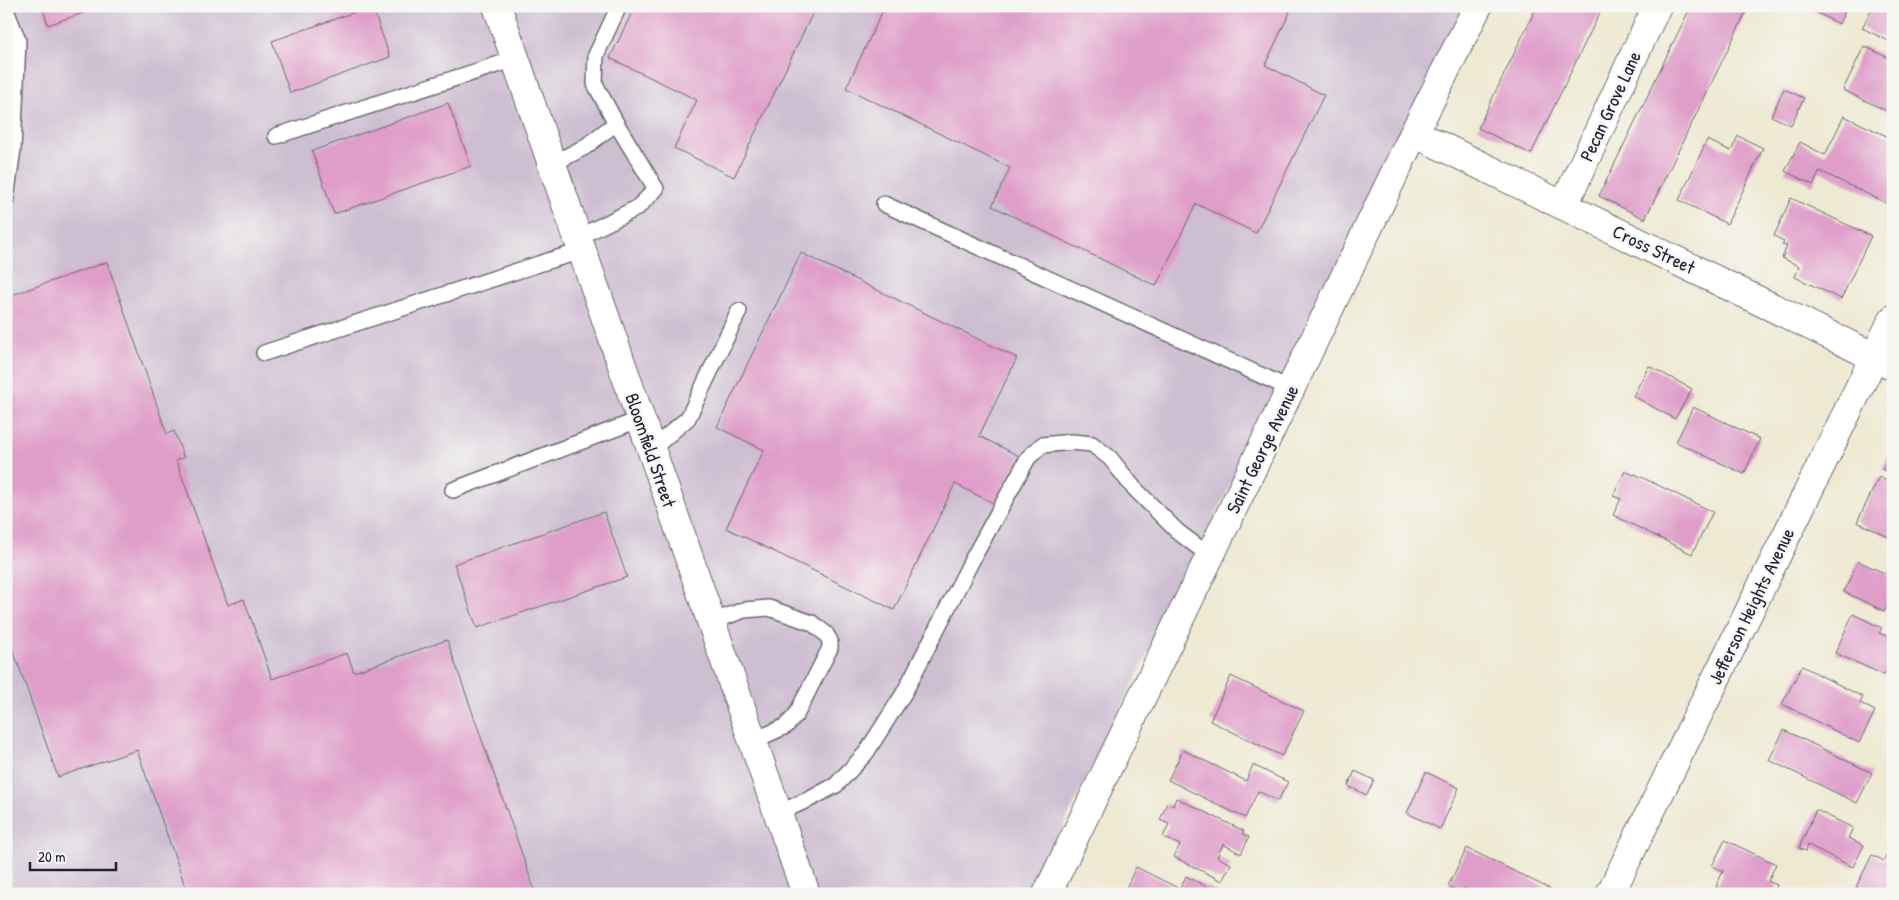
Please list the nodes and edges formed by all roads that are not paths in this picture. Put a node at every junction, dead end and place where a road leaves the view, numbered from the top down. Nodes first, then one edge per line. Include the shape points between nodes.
1 (497, 6) edge
2 (619, 6) edge
3 (1478, 6) edge
4 (1657, 6) edge
5 (6, 10) edge
6 (515, 59) junction
7 (616, 123) junction
8 (1414, 133) junction
9 (276, 136) dead end
10 (552, 164) junction
11 (6, 199) edge
12 (884, 204) dead end
13 (1564, 205) junction
14 (580, 245) junction
15 (739, 311) dead end
16 (1893, 319) edge
17 (264, 353) dead end
18 (1883, 361) edge
19 (1291, 389) junction
20 (641, 419) junction
21 (651, 450) junction
22 (453, 490) dead end
23 (1210, 556) junction
24 (711, 622) junction
25 (753, 741) junction
26 (778, 813) junction
27 (806, 894) edge
28 (1048, 894) edge
29 (1610, 894) edge

1 - 6 street, Bloomfield Street
2 - 7 lane via 596,55 595,84
3 - 8 street, Saint George Avenue
4 - 13 street, Pecan Grove Lane
5 - 11 lane via 18,40 13,149
6 - 9 lane
6 - 10 street, Bloomfield Street
7 - 10 lane via 585,147
7 - 14 lane via 656,189 637,208
8 - 13 street, Cross Street
8 - 19 street, Saint George Avenue
10 - 14 street, Bloomfield Street
12 - 19 lane
13 - 18 street, Cross Street
14 - 17 lane via 552,260
14 - 20 street, Bloomfield Street
15 - 21 lane via 688,418
16 - 18 street, Jefferson Heights Avenue
18 - 29 street, Jefferson Heights Avenue
19 - 23 street, Saint George Avenue
20 - 21 street, Bloomfield Street
20 - 22 lane
21 - 24 street, Bloomfield Street
23 - 26 lane via 1178,532 1133,487 1110,458 1092,444 1055,442 1042,445 1028,458 904,693 866,753 836,785
23 - 28 street, Saint George Avenue
24 - 25 street, Bloomfield Street
24 - 25 lane via 744,610 769,608 812,623 830,640 830,648 796,716 786,726
25 - 26 street, Bloomfield Street
26 - 27 street, Bloomfield Street

